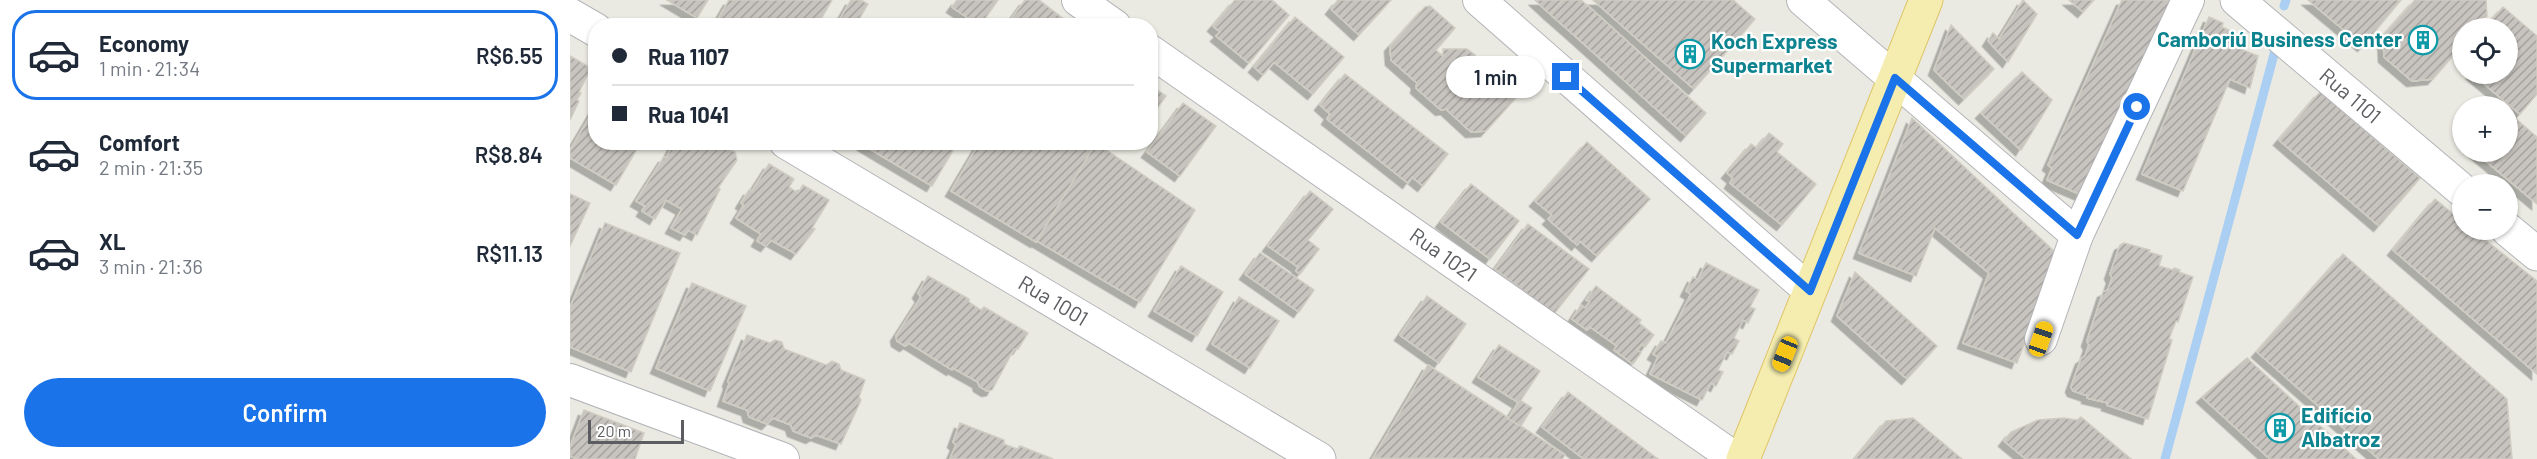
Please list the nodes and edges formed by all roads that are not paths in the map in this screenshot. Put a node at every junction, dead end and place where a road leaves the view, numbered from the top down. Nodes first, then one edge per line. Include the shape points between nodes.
1 (1078, 0) edge
2 (1479, 0) edge
3 (1803, 0) edge
4 (1926, 0) edge
5 (2188, 0) edge
6 (2237, 0) edge
7 (570, 15) edge
8 (1104, 18) edge
9 (588, 25) edge
10 (1158, 57) edge
11 (1895, 78) junction
12 (799, 150) edge
13 (2452, 182) edge
14 (2077, 235) junction
15 (2518, 238) edge
16 (2537, 254) edge
17 (1810, 291) junction
18 (2041, 339) dead end
19 (570, 380) edge
20 (783, 459) edge
21 (1319, 459) edge
22 (1736, 459) edge
23 (1743, 459) edge

1 - 8 street
2 - 17 street
3 - 11 street
4 - 11 main road
5 - 14 street
6 - 13 street, Rua 1101
7 - 9 street
10 - 22 street, Rua 1021
11 - 14 street
11 - 17 main road
12 - 21 street, Rua 1001
14 - 18 street
15 - 16 street
17 - 23 main road
19 - 20 street

